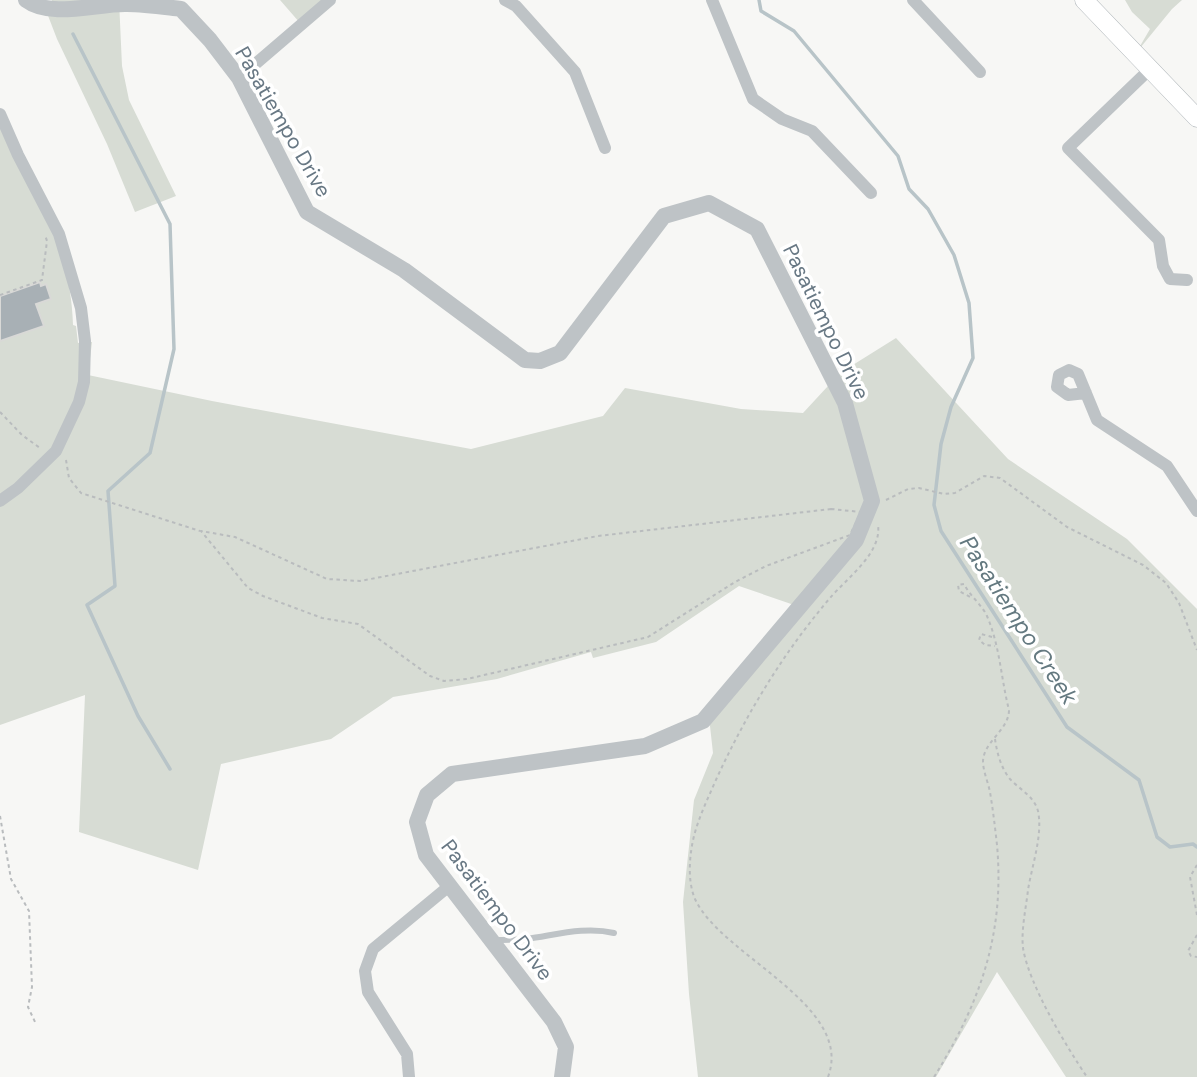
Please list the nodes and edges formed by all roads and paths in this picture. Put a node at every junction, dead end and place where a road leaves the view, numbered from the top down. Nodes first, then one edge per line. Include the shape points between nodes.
1 (26, 0) edge
2 (330, 0) edge
3 (505, 0) edge
4 (712, 0) edge
5 (913, 0) edge
6 (1084, 0) edge
7 (1150, 69) junction
8 (980, 72) dead end
9 (239, 78) junction
10 (0, 114) edge
11 (1197, 118) edge
12 (605, 148) dead end
13 (871, 193) dead end
14 (42, 229) dead end
15 (1187, 280) dead end
16 (0, 295) edge
17 (1087, 393) dead end
18 (81, 494) dead end
19 (0, 501) edge
20 (883, 501) dead end
21 (1197, 511) edge
22 (864, 514) junction
23 (201, 531) junction
24 (972, 598) dead end
25 (994, 638) junction
26 (996, 646) junction
27 (1197, 650) edge
28 (995, 738) junction
29 (0, 816) edge
30 (1197, 865) edge
31 (449, 887) junction
32 (1197, 915) edge
33 (614, 933) dead end
34 (1197, 935) edge
35 (1197, 939) edge
36 (491, 941) junction
37 (1197, 957) edge
38 (36, 1024) dead end
39 (409, 1077) edge
40 (562, 1077) edge
41 (828, 1077) edge
42 (933, 1077) edge
43 (1087, 1077) edge

1 - 9 street, Pasatiempo Drive via 33,5 72,9 126,4 181,9
2 - 9 street
3 - 12 street via 516,6 575,72
4 - 13 street via 753,99 782,119 812,131
5 - 8 street
6 - 7 main road
7 - 11 main road
7 - 15 street via 1068,148 1159,240 1170,279
9 - 22 street, Pasatiempo Drive via 307,212 404,270 525,360 540,361 561,353 664,216 709,203 757,229 845,403 872,502
10 - 19 street via 59,234 81,308 85,341 79,402 56,451
14 - 16 path via 47,241 42,280
17 - 21 street via 1097,420 1167,466
18 - 23 path
20 - 27 path via 908,489 955,493 984,476 1000,478 1068,527 1143,565 1166,583
22 - 23 path via 831,509 598,536 360,582 327,579 235,537
22 - 23 path via 850,535 766,566 648,637 498,673 444,681 430,676 358,624 322,618 248,588
22 - 31 street, Pasatiempo Drive via 856,540 703,721 645,747 452,774 427,795 417,822 426,855
22 - 41 path via 878,524 880,534 867,558 810,621 761,695 699,818 691,851 692,891 705,914 821,1023 831,1056
24 - 25 path via 985,612
25 - 26 path
25 - 26 path via 981,634 979,640
26 - 28 path via 1009,718
28 - 42 path via 983,763 997,850 996,923 972,1009
28 - 43 path via 1007,776 1031,799 1038,813 1023,949 1050,1016
29 - 38 path via 11,879 29,911 32,987 28,1007
30 - 32 path via 1190,877
31 - 36 street, Pasatiempo Drive
31 - 39 street via 373,949 365,971 368,992 407,1054
33 - 36 lane via 600,929
34 - 35 path
35 - 37 path via 1188,951
36 - 40 street, Pasatiempo Drive via 554,1022 566,1047

